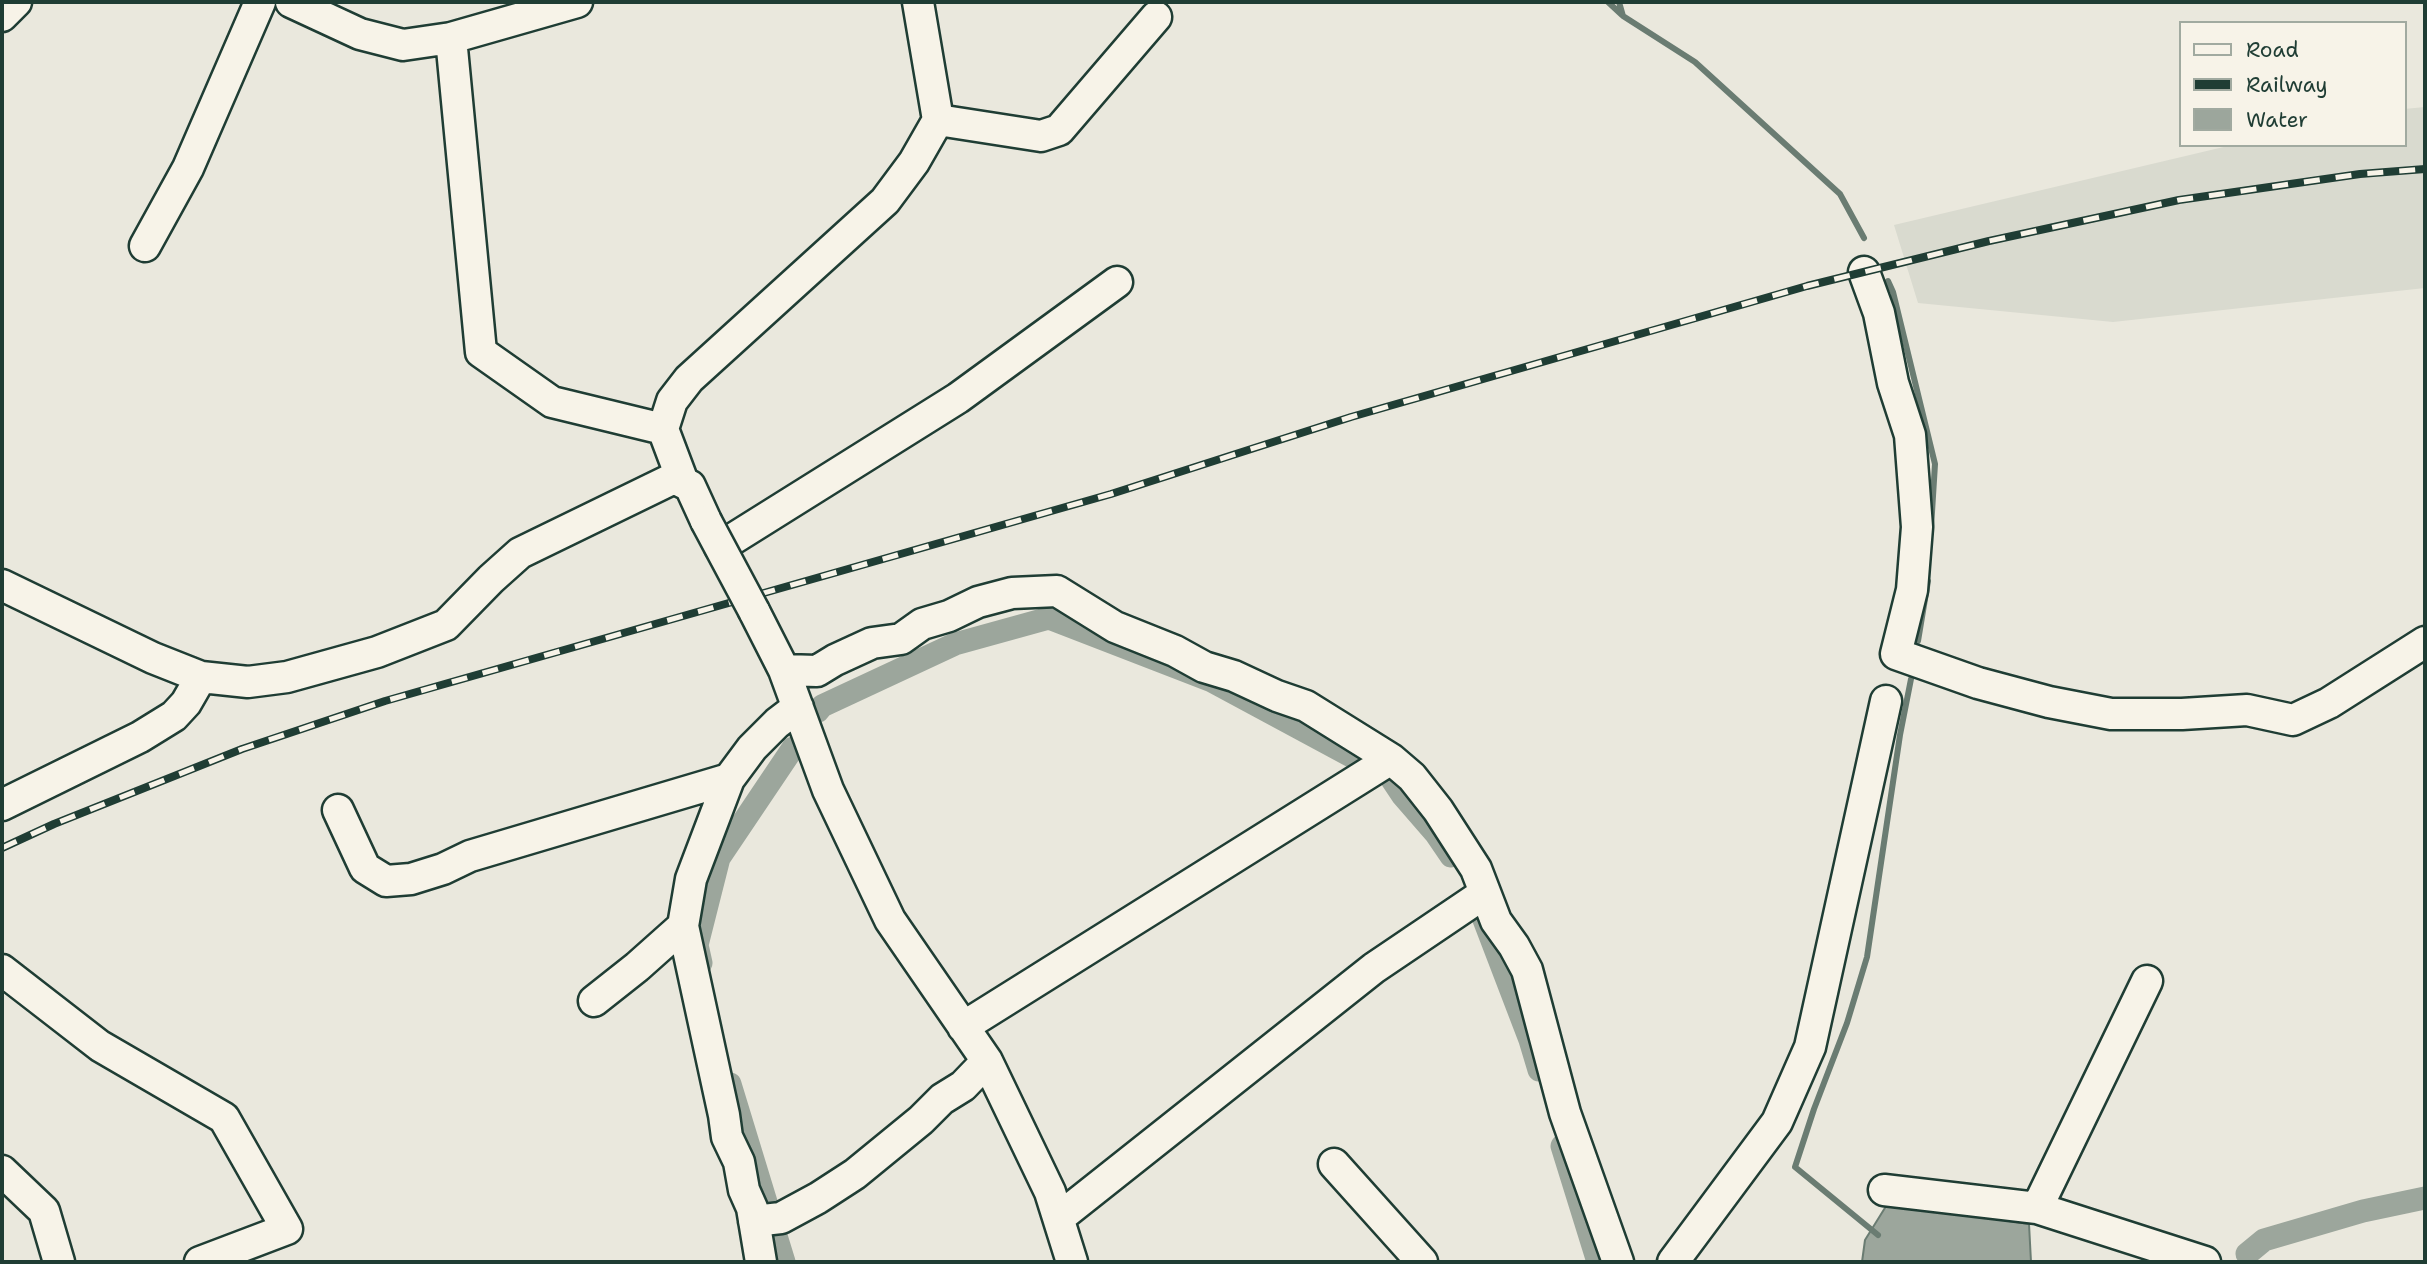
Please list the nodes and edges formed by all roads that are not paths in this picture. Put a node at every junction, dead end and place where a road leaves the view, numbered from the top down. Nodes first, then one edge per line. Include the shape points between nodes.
1 (16, 2) edge
2 (260, 2) edge
3 (291, 2) edge
4 (577, 2) edge
5 (918, 2) edge
6 (2, 16) edge
7 (1156, 17) dead end
8 (451, 38) junction
9 (938, 120) junction
10 (145, 246) dead end
11 (1864, 272) dead end
12 (1117, 282) dead end
13 (663, 429) junction
14 (683, 482) junction
15 (720, 547) junction
16 (2, 585) edge
17 (2425, 642) edge
18 (784, 670) junction
19 (201, 677) junction
20 (1886, 701) dead end
21 (798, 708) junction
22 (1391, 759) junction
23 (729, 779) junction
24 (2, 805) edge
25 (338, 810) dead end
26 (1485, 893) junction
27 (683, 926) junction
28 (2, 970) edge
29 (2147, 981) dead end
30 (594, 1001) dead end
31 (963, 1027) junction
32 (987, 1062) junction
33 (1334, 1164) dead end
34 (2, 1171) edge
35 (1884, 1191) dead end
36 (2037, 1208) junction
37 (1060, 1217) junction
38 (754, 1221) junction
39 (59, 1262) edge
40 (200, 1262) edge
41 (761, 1262) edge
42 (1072, 1262) edge
43 (1422, 1262) edge
44 (1618, 1262) edge
45 (1673, 1262) edge
46 (2205, 1262) edge

1 - 6 street
2 - 10 street via 188,168
3 - 8 street via 360,34 403,45
4 - 8 street
5 - 9 street
7 - 9 street via 1059,130 1041,136
8 - 13 street via 481,352 552,402
9 - 13 street via 885,201 690,379 672,401
11 - 17 street via 1910,435 1917,527 1912,590 1896,654 1978,683 2111,714 2247,710 2293,720 2329,703
12 - 15 street via 958,398
13 - 14 street
14 - 15 street, bridge via 694,493
14 - 19 street via 670,480 520,553 446,625 377,652 288,677 248,682
15 - 18 street, bridge
16 - 19 street
18 - 21 street
18 - 22 street via 817,671 872,643 901,639 922,624 978,602 1012,593 1057,591 1115,627 1306,706
19 - 24 street via 174,716
20 - 45 street via 1810,1047 1777,1122
21 - 23 street via 752,748
21 - 31 street via 828,790 890,920
22 - 26 street via 1438,810 1476,869
22 - 31 street
23 - 25 street via 470,856 411,879 386,881 365,868
23 - 27 street via 691,878
26 - 37 street via 1374,968
26 - 44 street via 1496,921 1527,970 1565,1113
27 - 30 street
27 - 38 street via 727,1137 739,1162
28 - 40 street via 100,1046 224,1118 287,1228
29 - 36 street
31 - 32 street
32 - 37 street
32 - 38 street via 855,1174 781,1218
33 - 43 street
34 - 39 street via 44,1211
35 - 36 street
36 - 46 street
37 - 42 street
38 - 41 street

